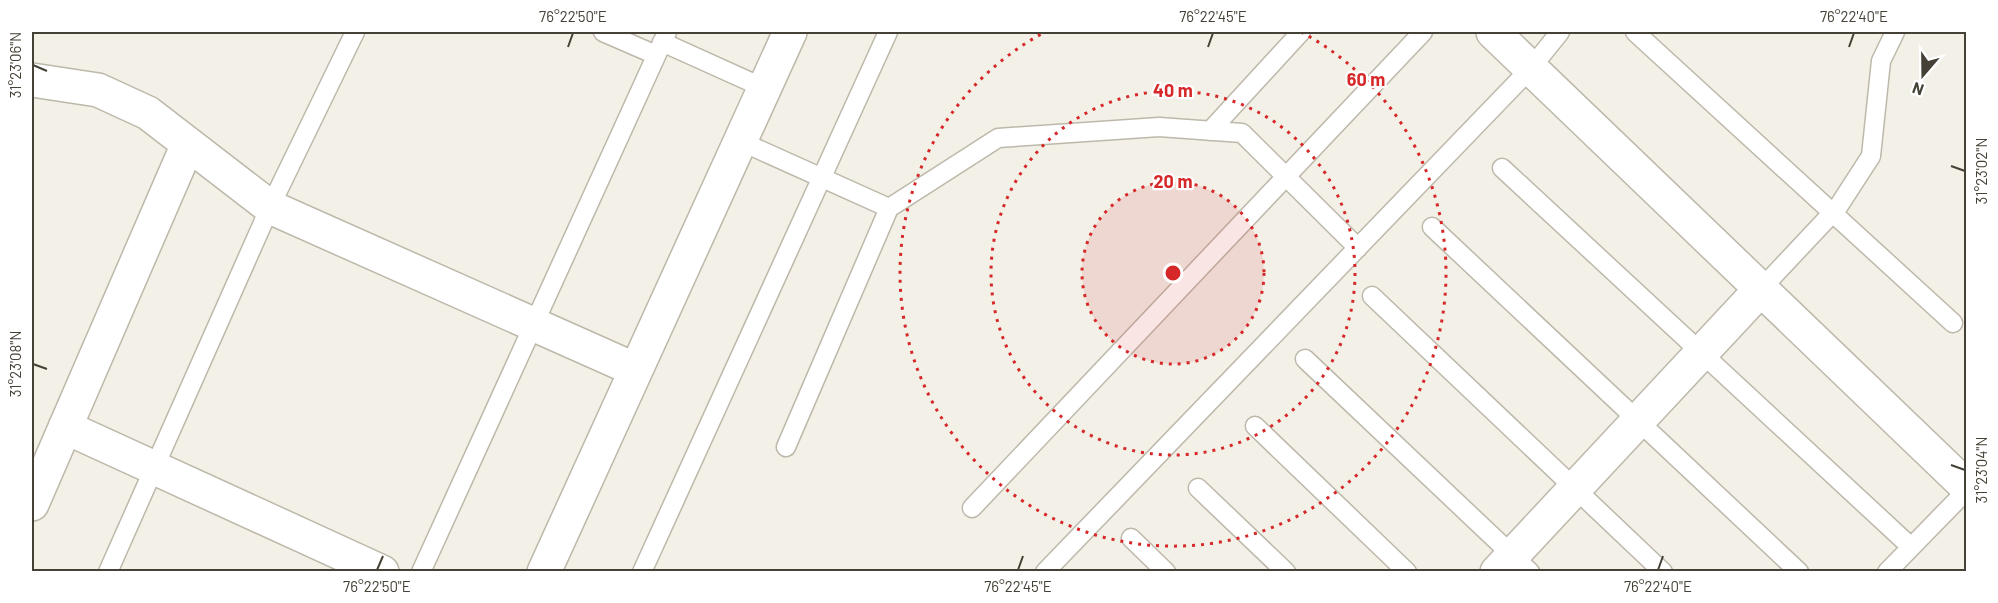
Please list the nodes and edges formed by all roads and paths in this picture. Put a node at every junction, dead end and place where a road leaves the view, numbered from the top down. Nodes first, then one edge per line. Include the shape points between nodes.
1 (355, 32) edge
2 (603, 32) edge
3 (790, 32) edge
4 (888, 32) edge
5 (1301, 32) edge
6 (1423, 32) edge
7 (1493, 32) edge
8 (1560, 32) edge
9 (1635, 32) edge
10 (1895, 32) edge
11 (1906, 32) edge
12 (662, 43) edge
13 (1881, 61) junction
14 (1531, 68) junction
15 (32, 80) edge
16 (764, 88) junction
17 (1210, 131) junction
18 (741, 141) junction
19 (188, 144) junction
20 (1502, 168) dead end
21 (1286, 177) junction
22 (822, 178) junction
23 (270, 207) junction
24 (889, 208) junction
25 (1833, 213) junction
26 (1432, 227) dead end
27 (1358, 248) junction
28 (1761, 289) junction
29 (1372, 296) dead end
30 (1953, 323) dead end
31 (534, 325) junction
32 (1701, 353) junction
33 (1305, 359) dead end
34 (636, 370) junction
35 (1638, 421) junction
36 (65, 426) junction
37 (1255, 426) dead end
38 (786, 447) dead end
39 (154, 468) junction
40 (1966, 486) edge
41 (1198, 488) dead end
42 (1575, 489) junction
43 (1966, 491) edge
44 (32, 504) edge
45 (972, 508) dead end
46 (1131, 538) dead end
47 (1911, 547) junction
48 (1513, 566) edge
49 (108, 572) edge
50 (382, 572) edge
51 (421, 572) edge
52 (544, 572) edge
53 (642, 572) edge
54 (1045, 572) edge
55 (1166, 572) edge
56 (1286, 572) edge
57 (1407, 572) edge
58 (1663, 572) edge
59 (1799, 572) edge
60 (1887, 572) edge

1 - 23 lane
2 - 12 lane
3 - 16 street
4 - 22 lane
5 - 17 lane
6 - 21 lane
7 - 14 street
8 - 14 lane
9 - 25 lane
10 - 13 lane
11 - 13 lane
12 - 16 lane
12 - 31 lane
13 - 25 lane via 1872,156
14 - 27 lane
14 - 28 street
15 - 19 street via 98,90 148,113
16 - 18 street
17 - 21 lane via 1242,133
17 - 24 lane via 1158,127 998,138
18 - 22 lane
18 - 34 street
19 - 23 street
19 - 36 street
20 - 32 lane
21 - 27 lane
21 - 45 lane
22 - 24 lane
22 - 53 lane
23 - 31 street
23 - 39 lane
24 - 38 lane
25 - 28 lane
25 - 30 lane
26 - 35 lane
27 - 54 lane
28 - 32 street
28 - 40 street
29 - 42 lane
31 - 34 street
31 - 51 lane
32 - 35 street
32 - 47 lane
33 - 48 lane
34 - 52 street
35 - 42 street
35 - 59 lane
36 - 39 street
36 - 44 street
37 - 57 lane
39 - 49 lane
39 - 50 street
41 - 56 lane
42 - 48 street
42 - 58 lane
43 - 47 lane
46 - 55 lane
47 - 60 lane

